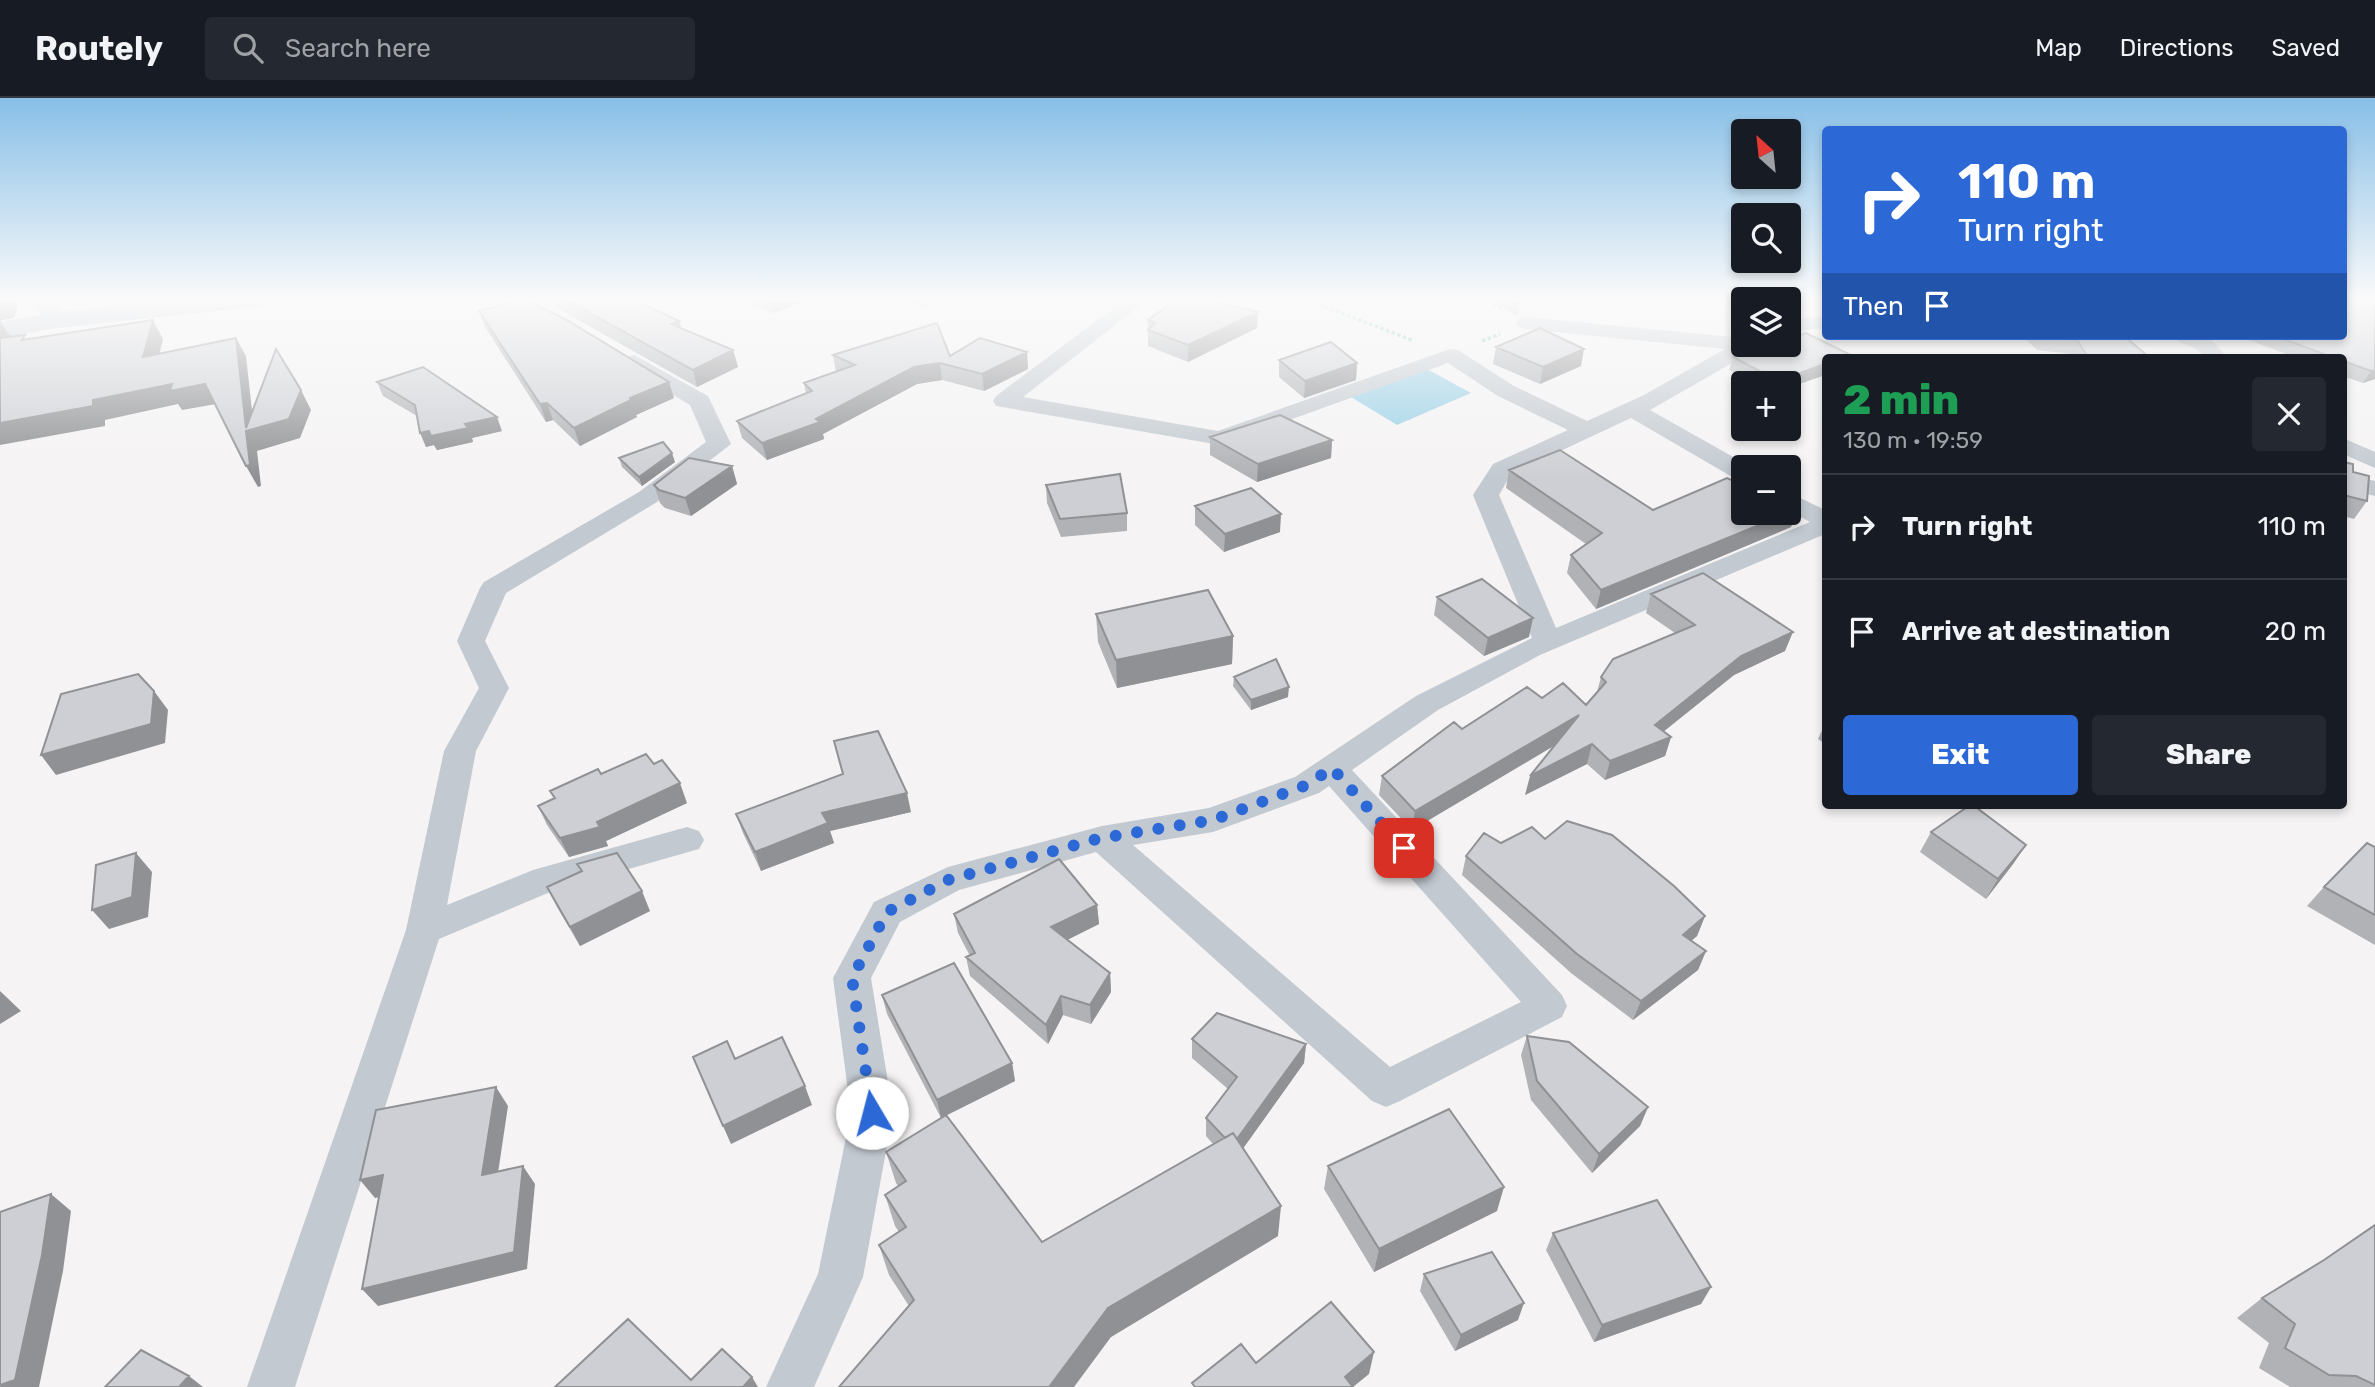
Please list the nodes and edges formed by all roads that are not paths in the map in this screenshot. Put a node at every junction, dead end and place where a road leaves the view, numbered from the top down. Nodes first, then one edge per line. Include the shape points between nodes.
1 (628, 358) edge
2 (1061, 358) edge
3 (1441, 358) edge
4 (1455, 358) edge
5 (1721, 358) edge
6 (1633, 409) junction
7 (1587, 430) junction
8 (2347, 446) edge
9 (2375, 461) edge
10 (1731, 466) edge
11 (2347, 481) edge
12 (2375, 489) edge
13 (1801, 507) edge
14 (1822, 521) edge
15 (1822, 524) edge
16 (1548, 642) junction
17 (1332, 768) junction
18 (1101, 838) junction
19 (687, 840) dead end
20 (424, 930) junction
21 (271, 1387) edge
22 (790, 1387) edge

1 - 20 street via 700,401 719,444 648,497 494,588 471,641 494,688 460,751
2 - 3 street via 1004,401 1220,438
4 - 7 street via 1506,391
5 - 6 street
6 - 7 street
6 - 10 street
7 - 16 street via 1502,469 1486,495
8 - 9 street
11 - 12 street
13 - 14 street
15 - 16 street
16 - 17 street via 1427,703
17 - 18 street via 1307,785 1213,820
17 - 18 street via 1548,1006 1386,1089
18 - 22 street via 948,880 887,912 852,978 872,1113 841,1277
19 - 20 street via 545,879
20 - 21 street

